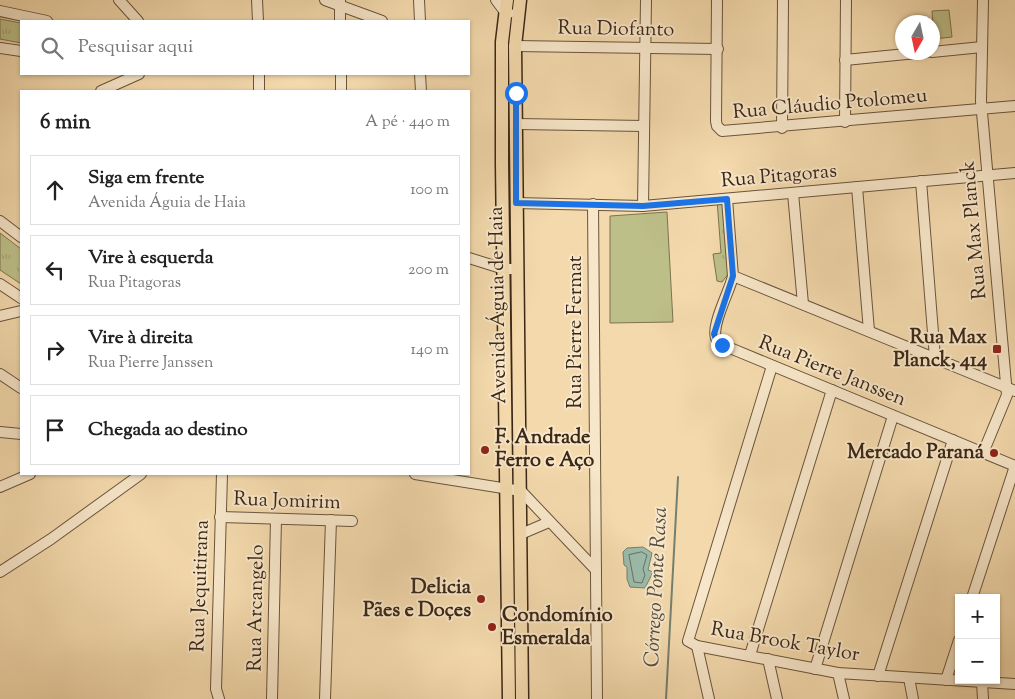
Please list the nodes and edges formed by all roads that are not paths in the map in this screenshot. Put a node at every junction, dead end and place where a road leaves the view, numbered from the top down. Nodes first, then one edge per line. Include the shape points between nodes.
1 (119, 0) edge
2 (257, 0) edge
3 (325, 0) edge
4 (419, 0) edge
5 (496, 0) edge
6 (520, 0) edge
7 (646, 0) edge
8 (717, 0) edge
9 (783, 0) edge
10 (846, 0) edge
11 (983, 0) edge
12 (340, 3) edge
13 (510, 9) edge
14 (0, 11) edge
15 (42, 20) edge
16 (137, 20) edge
17 (258, 20) edge
18 (340, 20) edge
19 (380, 20) edge
20 (420, 20) edge
21 (515, 46) junction
22 (0, 48) edge
23 (645, 48) junction
24 (982, 48) junction
25 (718, 49) junction
26 (20, 51) edge
27 (940, 51) edge
28 (895, 55) edge
29 (845, 60) junction
30 (136, 75) edge
31 (259, 75) edge
32 (341, 75) edge
33 (420, 75) edge
34 (103, 90) edge
35 (259, 90) edge
36 (341, 90) edge
37 (421, 90) edge
38 (1015, 106) edge
39 (982, 110) junction
40 (846, 122) junction
41 (517, 124) junction
42 (644, 126) junction
43 (782, 128) junction
44 (1015, 173) edge
45 (988, 175) junction
46 (921, 182) junction
47 (857, 187) junction
48 (793, 193) junction
49 (727, 199) junction
50 (516, 203) junction
51 (593, 204) junction
52 (643, 206) junction
53 (0, 221) edge
54 (20, 236) edge
55 (470, 258) edge
56 (504, 269) junction
57 (517, 269) junction
58 (733, 276) junction
59 (0, 284) edge
60 (20, 297) edge
61 (803, 304) junction
62 (20, 311) edge
63 (0, 316) edge
64 (869, 331) junction
65 (934, 358) junction
66 (772, 366) junction
67 (0, 374) edge
68 (20, 387) edge
69 (1011, 389) edge
70 (832, 390) junction
71 (892, 416) junction
72 (0, 432) edge
73 (20, 434) edge
74 (953, 440) junction
75 (983, 453) junction
76 (1015, 466) edge
77 (28, 475) edge
78 (140, 475) edge
79 (222, 475) edge
80 (428, 475) edge
81 (0, 487) edge
82 (505, 487) junction
83 (521, 491) junction
84 (220, 517) junction
85 (276, 519) junction
86 (331, 520) junction
87 (352, 521) dead end
88 (549, 522) junction
89 (521, 534) junction
90 (596, 570) junction
91 (0, 572) edge
92 (973, 594) edge
93 (698, 646) junction
94 (955, 652) edge
95 (750, 655) junction
96 (768, 659) junction
97 (815, 669) junction
98 (838, 674) junction
99 (878, 676) junction
100 (909, 678) junction
101 (946, 680) junction
102 (955, 680) edge
103 (1000, 683) edge
104 (982, 684) edge
105 (1015, 684) edge
106 (219, 699) edge
107 (272, 699) edge
108 (325, 699) edge
109 (509, 699) edge
110 (522, 699) edge
111 (597, 699) edge
112 (709, 699) edge
113 (777, 699) edge
114 (844, 699) edge
115 (914, 699) edge
116 (983, 699) edge

1 - 16 street
2 - 17 street
3 - 12 street
4 - 20 street
5 - 13 street
6 - 13 main road, Avenida Águia de Haia
7 - 23 street
8 - 25 street, Rua Cláudio Ptolomeu
9 - 43 street
10 - 29 street
11 - 24 street, Rua Max Planck
12 - 18 street
12 - 19 street
13 - 21 main road, Avenida Águia de Haia
13 - 56 main road, Avenida Águia de Haia via 502,42
14 - 15 street
21 - 23 street, Rua Diofanto
21 - 41 main road, Avenida Águia de Haia
22 - 26 street
23 - 25 street, Rua Diofanto
23 - 42 street
24 - 27 street
24 - 39 street, Rua Max Planck
25 - 43 street, Rua Cláudio Ptolomeu via 716,122 719,129 725,132
28 - 29 street
29 - 40 street
30 - 34 street
31 - 35 street
32 - 36 street
33 - 37 street
38 - 39 street, Rua Cláudio Ptolomeu
39 - 40 street, Rua Cláudio Ptolomeu
39 - 45 street, Rua Max Planck
40 - 43 street, Rua Cláudio Ptolomeu
41 - 42 street
41 - 50 main road, Avenida Águia de Haia
42 - 52 street
44 - 45 street, Rua Pitagoras
45 - 46 street, Rua Pitagoras
45 - 69 street, Rua Max Planck
46 - 47 street, Rua Pitagoras
46 - 65 street
47 - 48 street, Rua Pitagoras
47 - 64 street
48 - 49 street, Rua Pitagoras
48 - 61 street
49 - 52 street, Rua Pitagoras
49 - 58 street, Rua Pierre Janssen
50 - 51 street, Rua Pitagoras
50 - 57 main road, Avenida Águia de Haia
51 - 52 street, Rua Pitagoras
51 - 90 street, Rua Pierre Fermat
53 - 54 street
55 - 56 street
56 - 57 street
56 - 82 main road, Avenida Águia de Haia
57 - 83 main road, Avenida Águia de Haia
58 - 61 street
58 - 66 street, Rua Pierre Janssen via 715,326 717,341
59 - 60 street
61 - 64 street
62 - 63 street
64 - 65 street
65 - 69 street
66 - 70 street, Rua Pierre Janssen
66 - 93 street, Rua Brook Taylor via 688,638 690,643
67 - 68 street
69 - 75 street, Rua Max Planck
70 - 71 street, Rua Pierre Janssen
70 - 95 street
71 - 74 street, Rua Pierre Janssen
71 - 97 street
72 - 73 street
74 - 75 street, Rua Pierre Janssen
74 - 99 street
75 - 76 street, Rua Pierre Janssen
76 - 92 street
77 - 81 street
78 - 91 street
79 - 84 street, Rua Jequitirana
80 - 82 street
82 - 83 street
82 - 109 main road, Avenida Águia de Haia
83 - 88 street
83 - 89 main road, Avenida Águia de Haia
84 - 85 street, Rua Jomirim
84 - 106 street, Rua Jequitirana via 216,689
85 - 86 street, Rua Jomirim
85 - 107 street, Rua Arcangelo
86 - 87 street, Rua Jomirim
86 - 108 street
88 - 89 street
88 - 90 street
89 - 110 main road, Avenida Águia de Haia
90 - 111 street, Rua Pierre Fermat
93 - 95 street, Rua Brook Taylor
93 - 112 street
94 - 101 street
95 - 96 street, Rua Brook Taylor
96 - 97 street, Rua Brook Taylor
96 - 113 street
97 - 98 street, Rua Brook Taylor
98 - 99 street, Rua Brook Taylor
98 - 114 street
99 - 100 street, Rua Brook Taylor
100 - 101 street, Rua Brook Taylor
100 - 115 street
101 - 102 street, Rua Brook Taylor
103 - 105 street, Rua Brook Taylor
104 - 116 street

